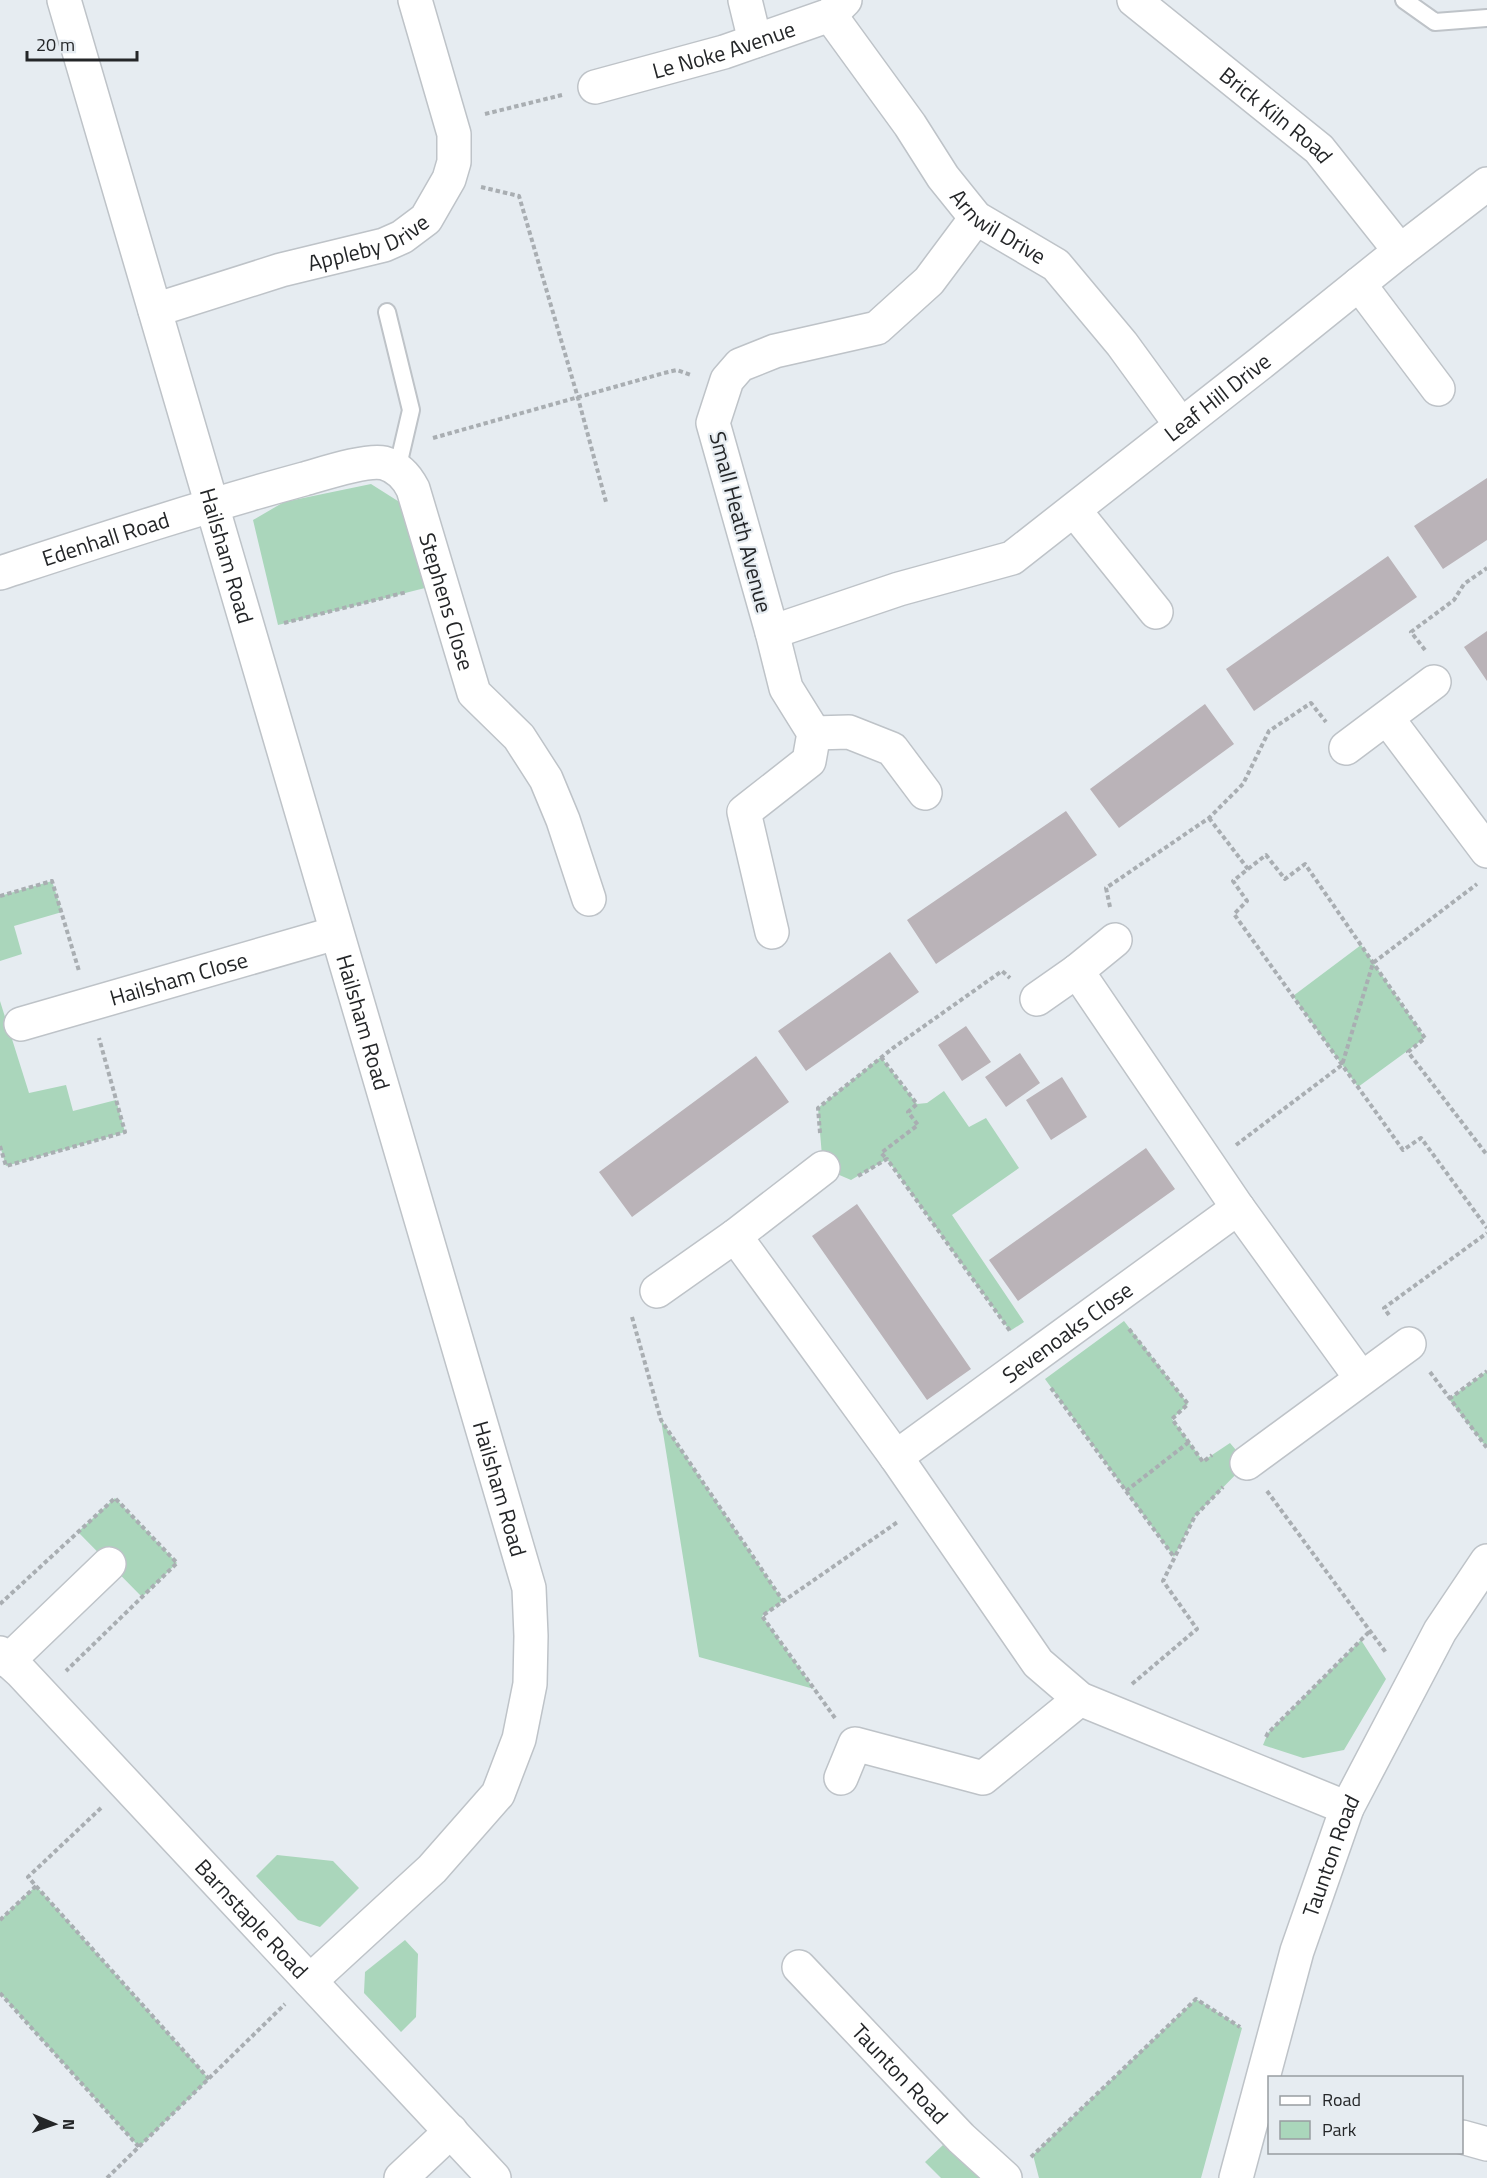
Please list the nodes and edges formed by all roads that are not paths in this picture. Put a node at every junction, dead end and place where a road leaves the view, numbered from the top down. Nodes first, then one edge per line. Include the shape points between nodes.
1 (64, 0) edge
2 (415, 0) edge
3 (745, 0) edge
4 (1134, 0) edge
5 (1404, 0) edge
6 (837, 8) edge
7 (1487, 18) edge
8 (755, 41) junction
9 (595, 87) road end
10 (1487, 184) edge
11 (976, 218) junction
12 (1400, 251) junction
13 (1359, 284) junction
14 (155, 310) junction
15 (387, 312) dead end
16 (1438, 389) dead end
17 (1181, 425) junction
18 (397, 470) junction
19 (211, 504) junction
20 (1074, 510) junction
21 (0, 573) edge
22 (1156, 612) dead end
23 (772, 632) junction
24 (1434, 682) road end
25 (1386, 718) junction
26 (814, 733) junction
27 (1346, 748) road end
28 (925, 793) dead end
29 (1487, 851) edge
30 (589, 899) dead end
31 (772, 932) dead end
32 (336, 933) junction
33 (1115, 940) road end
34 (1077, 971) junction
35 (1037, 999) road end
36 (21, 1024) dead end
37 (823, 1168) road end
38 (1238, 1208) junction
39 (735, 1236) junction
40 (657, 1291) road end
41 (1408, 1344) road end
42 (1361, 1378) junction
43 (896, 1457) junction
44 (1246, 1463) road end
45 (1487, 1561) edge
46 (109, 1564) dead end
47 (4, 1657) edge
48 (1091, 1704) junction
49 (841, 1778) dead end
50 (1347, 1808) junction
51 (799, 1967) dead end
52 (310, 1981) junction
53 (1266, 2084) edge
54 (451, 2131) junction
55 (1463, 2139) edge
56 (1487, 2145) edge
57 (401, 2178) edge
58 (494, 2178) edge
59 (1005, 2178) edge
60 (1236, 2178) edge

1 - 14 street, Hailsham Road
2 - 14 street, Appleby Drive via 454,134 454,162 449,179 426,219 384,245 281,270
3 - 8 street
4 - 12 street, Brick Kiln Road via 1319,149
5 - 7 lane via 1435,22
6 - 8 street, Le Noke Avenue
6 - 11 street, Arnwil Drive via 943,177
8 - 9 street, Le Noke Avenue
10 - 12 street, Leaf Hill Drive
11 - 17 street, Arnwil Drive via 1056,265 1122,344
11 - 23 street, Small Heath Avenue via 929,281 877,328 775,351 740,364 725,385 713,423
12 - 13 street, Leaf Hill Drive
13 - 16 street
13 - 17 street, Leaf Hill Drive
14 - 19 street, Hailsham Road
15 - 18 lane via 411,410
17 - 20 street, Leaf Hill Drive
18 - 19 street via 372,462
18 - 30 street, Stephens Close via 407,477 413,489 474,693 519,737 546,779
19 - 21 street, Edenhall Road
19 - 32 street, Hailsham Road
20 - 22 street
20 - 23 street, Leaf Hill Drive via 1012,558 899,589
23 - 26 street, Small Heath Avenue via 786,688
24 - 25 street
25 - 27 street
25 - 29 street
26 - 28 street via 849,732 892,749
26 - 31 street via 809,761 744,812
32 - 36 street, Hailsham Close
32 - 52 street, Hailsham Road via 529,1588 531,1648 530,1684 519,1739 498,1794 432,1869
33 - 34 street
34 - 35 street
34 - 38 street
37 - 39 street
38 - 42 street
38 - 43 street, Sevenoaks Close
39 - 40 street
39 - 43 street
41 - 42 street
42 - 44 street
43 - 48 street via 1038,1663
45 - 50 street, Taunton Road via 1440,1631
46 - 47 street, Barnstaple Road
47 - 52 street, Barnstaple Road
48 - 49 street via 983,1778 855,1744
48 - 50 street
50 - 53 street, Taunton Road via 1297,1951 1272,2042
51 - 59 street, Taunton Road via 961,2138
52 - 54 street, Barnstaple Road
53 - 60 street, Taunton Road
54 - 57 street
54 - 58 street, Barnstaple Road
55 - 56 street

